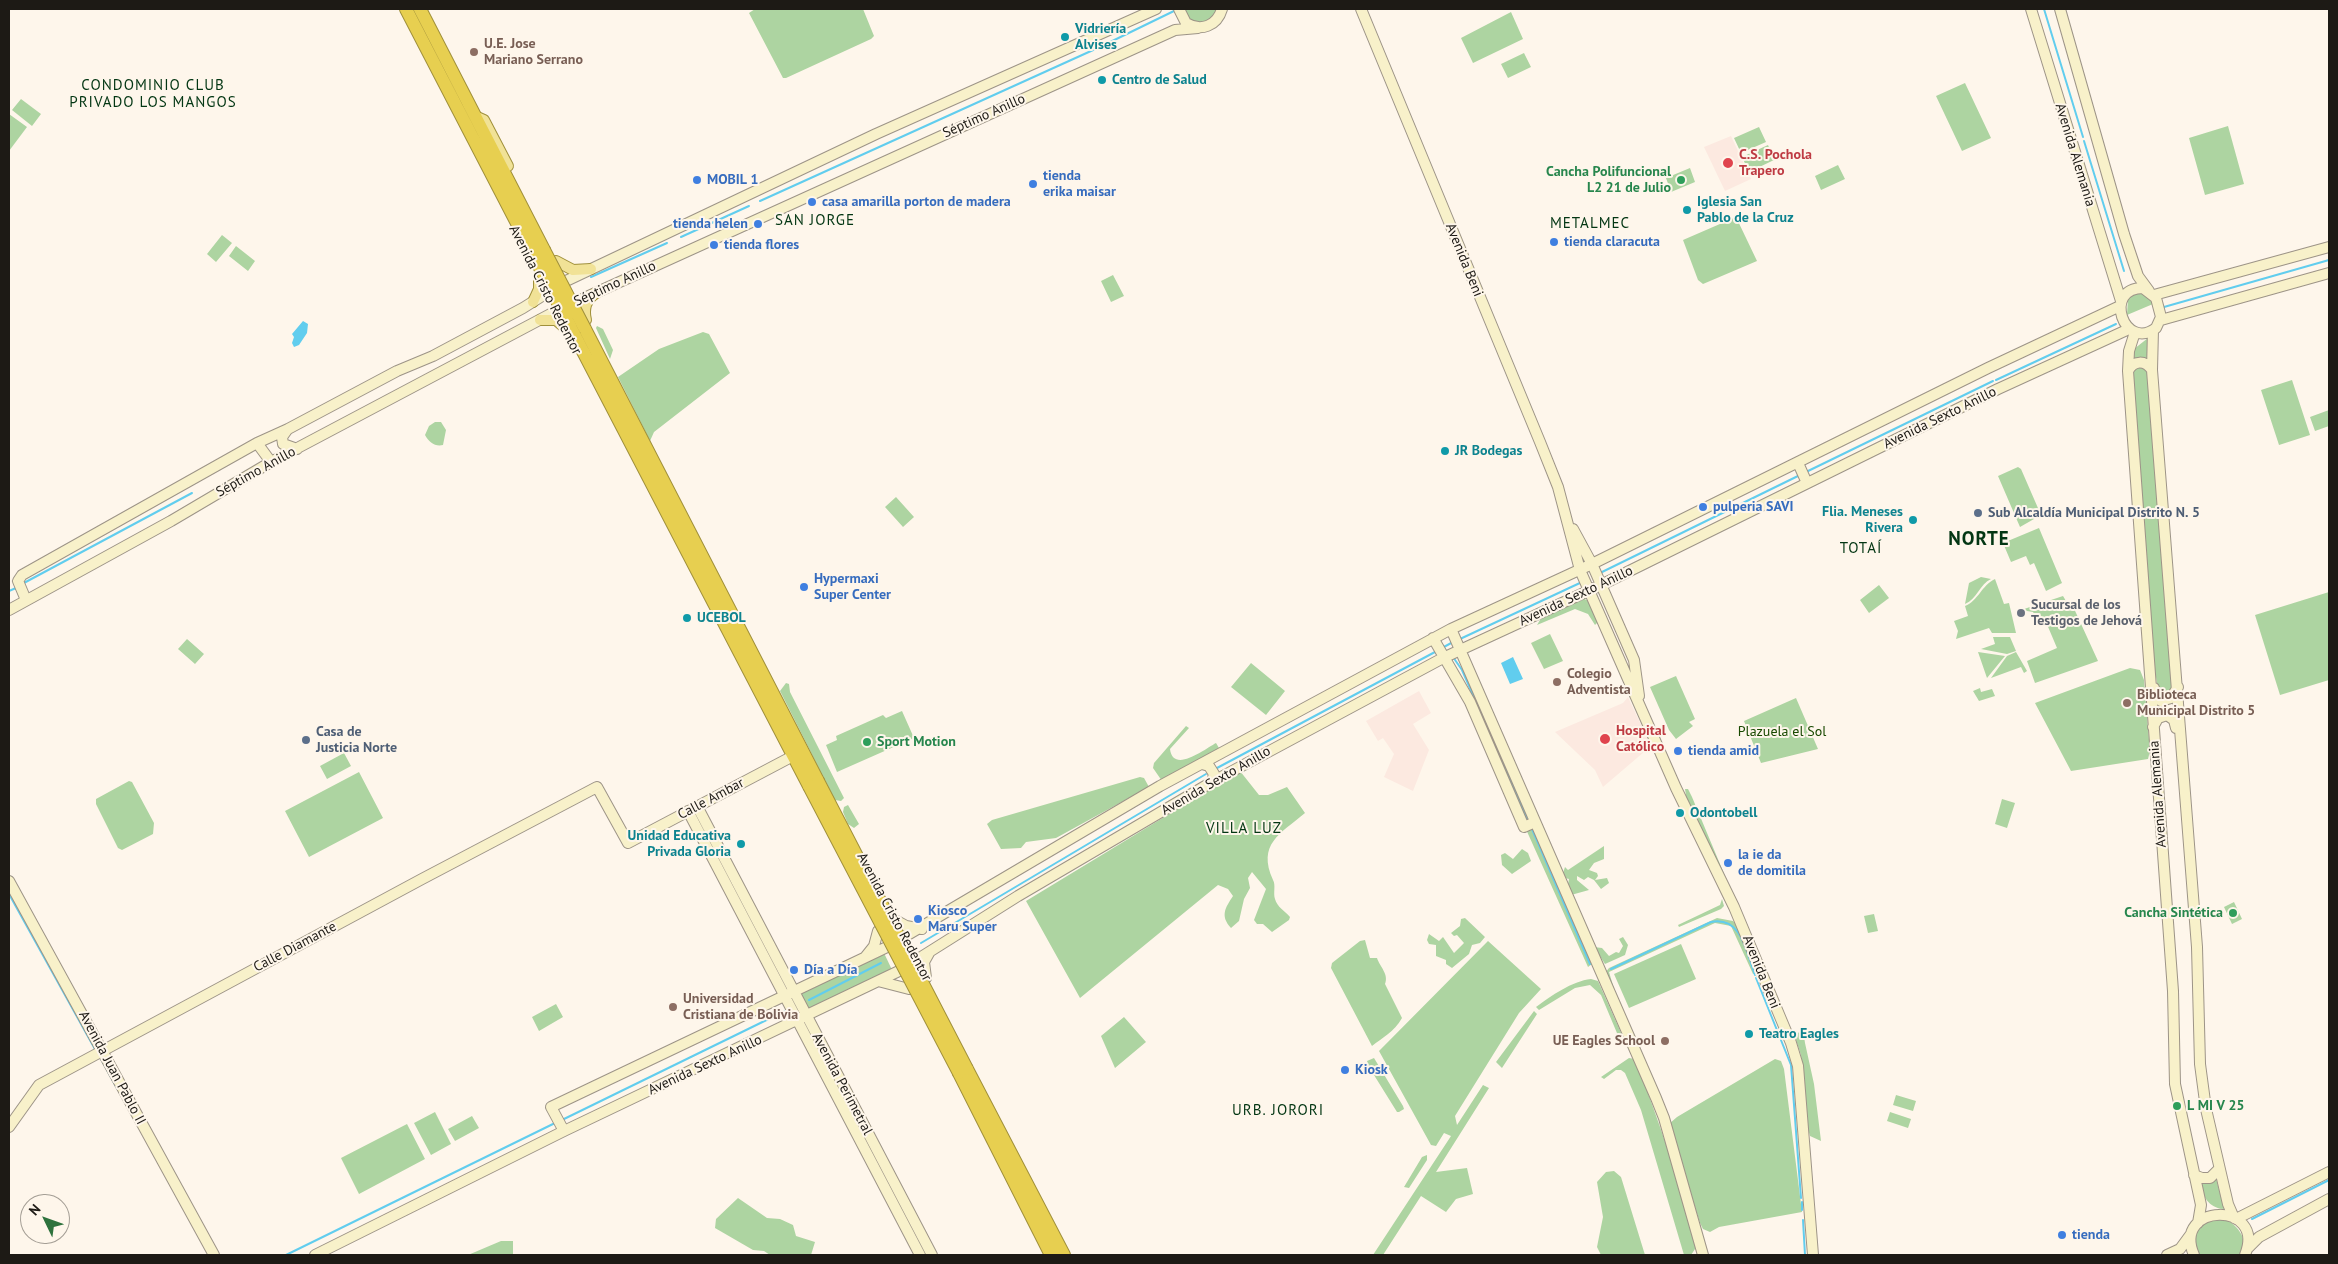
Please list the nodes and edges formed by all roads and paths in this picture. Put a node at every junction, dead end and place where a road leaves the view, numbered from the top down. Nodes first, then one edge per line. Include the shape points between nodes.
1 (406, 9) edge
2 (420, 9) edge
3 (1156, 9) edge
4 (1361, 9) edge
5 (2031, 9) edge
6 (2060, 9) edge
7 (1179, 10) edge
8 (1222, 11) edge
9 (1198, 28) junction
10 (470, 119) junction
11 (2329, 247) edge
12 (556, 261) junction
13 (591, 269) junction
14 (2329, 273) edge
15 (564, 278) junction
16 (543, 286) junction
17 (596, 292) junction
18 (2152, 293) junction
19 (533, 302) junction
20 (2121, 304) junction
21 (578, 305) junction
22 (560, 319) junction
23 (540, 320) junction
24 (2161, 320) junction
25 (582, 328) junction
26 (2153, 330) junction
27 (2132, 331) junction
28 (2152, 370) junction
29 (2128, 371) junction
30 (288, 430) junction
31 (257, 443) junction
32 (297, 449) junction
33 (641, 450) junction
34 (271, 462) junction
35 (1803, 473) junction
36 (1563, 512) junction
37 (1592, 566) junction
38 (1581, 571) junction
39 (1600, 583) junction
40 (1588, 589) junction
41 (26, 600) junction
42 (9, 610) edge
43 (1452, 631) junction
44 (1434, 640) junction
45 (1460, 646) junction
46 (1442, 656) junction
47 (2149, 670) junction
48 (2178, 687) junction
49 (1640, 707) junction
50 (2154, 727) junction
51 (1216, 756) junction
52 (799, 758) junction
53 (1202, 764) junction
54 (2183, 765) junction
55 (1226, 774) junction
56 (1212, 782) junction
57 (597, 787) joint
58 (693, 808) junction
59 (1535, 822) junction
60 (9, 882) edge
61 (895, 920) junction
62 (922, 928) junction
63 (878, 931) junction
64 (904, 938) junction
65 (887, 947) junction
66 (931, 951) junction
67 (865, 957) junction
68 (916, 960) junction
69 (899, 970) junction
70 (926, 978) junction
71 (878, 981) junction
72 (909, 989) junction
73 (790, 994) junction
74 (802, 1019) junction
75 (98, 1052) junction
76 (966, 1078) junction
77 (9, 1127) edge
78 (564, 1131) junction
79 (2219, 1168) junction
80 (882, 1171) junction
81 (2329, 1172) edge
82 (2194, 1174) junction
83 (2329, 1199) edge
84 (2235, 1218) junction
85 (2198, 1223) junction
86 (2192, 1234) junction
87 (2246, 1253) edge
88 (214, 1255) edge
89 (315, 1255) edge
90 (920, 1255) edge
91 (932, 1255) edge
92 (1051, 1255) edge
93 (1064, 1255) edge
94 (1703, 1255) edge
95 (1813, 1255) edge
96 (2168, 1255) edge
97 (2194, 1255) edge

1 - 10 highway, Avenida Cristo Redentor
2 - 10 highway, Avenida Cristo Redentor
3 - 13 main road, Séptimo Anillo via 876,134
4 - 36 main road, Avenida Beni via 1540,442 1558,487
5 - 20 main road, Avenida Alemania
6 - 18 main road, Avenida Alemania via 2124,234 2138,276
7 - 9 main road via 1186,23
8 - 9 main road via 1212,24
9 - 17 main road, Séptimo Anillo via 1175,30
10 - 12 main road, Avenida Cristo Redentor via 484,120
10 - 16 main road, Avenida Cristo Redentor via 464,132
10 - 25 highway, Avenida Cristo Redentor, bridge
11 - 18 main road
12 - 13 main road via 573,270
12 - 15 main road, Avenida Cristo Redentor
13 - 15 main road, Séptimo Anillo
14 - 24 main road
15 - 16 main road via 558,284
15 - 21 main road, Avenida Cristo Redentor
16 - 19 main road, Séptimo Anillo
16 - 19 main road via 538,289
16 - 22 main road, Avenida Cristo Redentor
17 - 21 main road, Séptimo Anillo
17 - 25 main road via 585,307
18 - 20 main road via 2143,288 2132,289
18 - 24 main road via 2161,310
19 - 30 main road, Séptimo Anillo
20 - 27 main road via 2122,317
20 - 35 main road, Avenida Sexto Anillo via 1988,368
21 - 22 main road, Séptimo Anillo
21 - 25 main road, Avenida Cristo Redentor
22 - 23 main road, Séptimo Anillo
22 - 23 main road
22 - 33 main road, Avenida Cristo Redentor via 626,448
23 - 32 main road, Séptimo Anillo
24 - 26 main road
25 - 33 highway, Avenida Cristo Redentor
25 - 33 main road, Avenida Cristo Redentor via 645,436
26 - 27 main road via 2145,333
26 - 28 main road, Avenida Alemania
27 - 29 main road, Avenida Alemania
27 - 35 main road, Avenida Sexto Anillo
28 - 29 main road via 2142,362 2132,365
28 - 48 main road, Avenida Alemania
29 - 47 main road, Avenida Alemania
30 - 31 main road, Séptimo Anillo
30 - 32 main road via 282,437 283,444
31 - 34 main road
31 - 41 main road, Séptimo Anillo via 19,582
32 - 34 main road, Séptimo Anillo
33 - 52 highway, Avenida Cristo Redentor
34 - 41 main road, Séptimo Anillo
35 - 37 main road, Avenida Sexto Anillo
35 - 39 main road, Avenida Sexto Anillo
36 - 37 main road, Avenida Beni
36 - 38 main road, Avenida Beni
37 - 38 main road, Avenida Sexto Anillo
37 - 39 main road, Avenida Beni
38 - 40 main road, Avenida Beni
38 - 43 main road, Avenida Sexto Anillo
39 - 40 main road, Avenida Sexto Anillo
39 - 49 main road, Avenida Beni via 1634,660
40 - 45 main road, Avenida Sexto Anillo
40 - 49 main road, Avenida Beni
41 - 42 main road, Séptimo Anillo
43 - 44 main road, Avenida Sexto Anillo
43 - 45 main road
44 - 46 main road
44 - 51 main road, Avenida Sexto Anillo
45 - 46 main road, Avenida Sexto Anillo
45 - 59 main road
46 - 55 main road, Avenida Sexto Anillo
46 - 59 main road via 1459,679 1524,827
47 - 48 main road via 2154,693 2161,701 2171,698
47 - 50 main road, Avenida Alemania
48 - 54 main road, Avenida Alemania
49 - 95 main road, Avenida Beni via 1734,907 1796,1056
50 - 54 main road via 2158,718 2164,715 2174,720
50 - 82 main road, Avenida Alemania via 2173,991 2174,1080
51 - 53 main road, Avenida Sexto Anillo
51 - 55 main road via 1214,764 1218,771
52 - 58 main road, Calle Ambar
52 - 61 main road, Avenida Cristo Redentor via 820,776
52 - 63 main road, Avenida Cristo Redentor via 801,781
52 - 76 highway, Avenida Cristo Redentor, bridge
53 - 56 main road via 1210,766 1214,774
53 - 62 main road, Avenida Sexto Anillo
54 - 79 main road, Avenida Alemania via 2197,947 2200,1064
55 - 56 main road, Avenida Sexto Anillo
56 - 66 main road, Avenida Sexto Anillo
57 - 58 main road, Calle Ambar via 628,843
57 - 75 main road, Calle Diamante
58 - 73 main road, Avenida Perimetral
59 - 94 main road via 1664,1118
60 - 75 main road, Avenida Juan Pablo II
61 - 62 main road via 906,926
61 - 63 main road via 892,934
61 - 64 main road, Avenida Cristo Redentor
62 - 64 main road, Avenida Sexto Anillo
63 - 65 main road, Avenida Cristo Redentor
63 - 67 main road via 874,946
64 - 65 main road, Avenida Sexto Anillo
64 - 68 main road, Avenida Cristo Redentor
65 - 67 main road, Avenida Sexto Anillo
65 - 69 main road, Avenida Cristo Redentor
66 - 68 main road, Avenida Sexto Anillo
66 - 70 main road via 924,962
67 - 73 main road, Avenida Sexto Anillo
68 - 69 main road, Avenida Sexto Anillo
68 - 70 main road, Avenida Cristo Redentor
69 - 71 main road, Avenida Sexto Anillo
69 - 72 main road, Avenida Cristo Redentor
70 - 72 main road via 913,974 908,980
70 - 76 main road, Avenida Cristo Redentor via 972,1069
71 - 72 main road
71 - 74 main road, Avenida Sexto Anillo
72 - 76 main road, Avenida Cristo Redentor via 956,1078
73 - 74 main road, Avenida Perimetral
73 - 78 main road, Avenida Sexto Anillo via 551,1107
74 - 78 main road, Avenida Sexto Anillo
74 - 80 main road, Avenida Perimetral
75 - 77 main road, Calle Diamante via 39,1085
75 - 88 main road, Avenida Juan Pablo II
76 - 92 highway, Avenida Cristo Redentor
76 - 93 highway, Avenida Cristo Redentor
78 - 89 main road, Avenida Sexto Anillo
79 - 82 main road via 2210,1178
79 - 84 main road, Avenida Alemania via 2228,1208
80 - 90 main road, Avenida Perimetral
80 - 91 main road, Avenida Perimetral
81 - 84 main road
82 - 85 main road, Avenida Alemania via 2202,1210
83 - 87 main road via 2259,1237
84 - 85 main road via 2217,1214
84 - 87 main road, Avenida Alemania via 2246,1232
85 - 86 main road
86 - 96 main road via 2183,1246
86 - 97 main road

